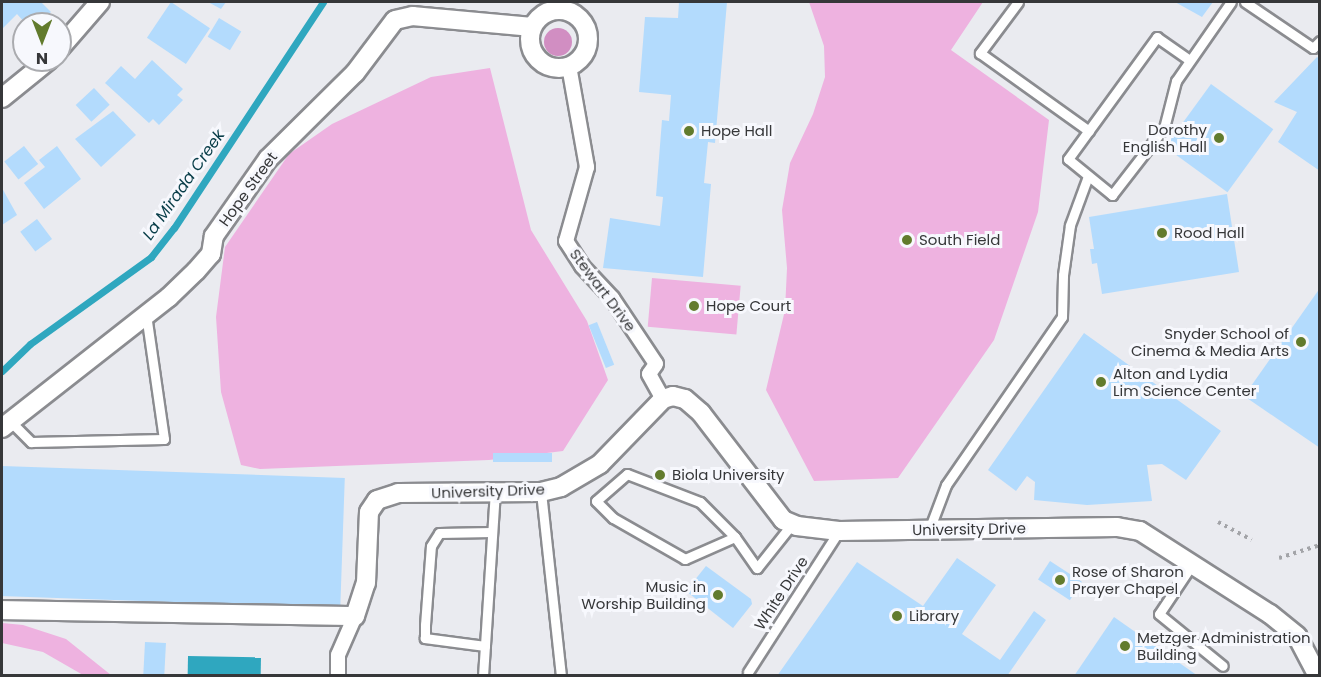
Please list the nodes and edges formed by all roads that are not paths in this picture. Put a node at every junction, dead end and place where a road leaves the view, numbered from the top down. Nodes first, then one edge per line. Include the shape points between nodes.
1 (100, 2) edge
2 (586, 2) edge
3 (1018, 2) edge
4 (1231, 2) edge
5 (1245, 2) edge
6 (584, 23) junction
7 (525, 26) junction
8 (72, 34) edge
9 (1320, 41) edge
10 (1188, 59) junction
11 (569, 66) junction
12 (34, 72) edge
13 (2, 98) edge
14 (1089, 131) junction
15 (1088, 176) junction
16 (146, 314) junction
17 (663, 399) junction
18 (6, 424) edge
19 (495, 492) junction
20 (541, 492) junction
21 (792, 524) junction
22 (929, 530) junction
23 (839, 531) junction
24 (492, 532) junction
25 (735, 537) junction
26 (1193, 562) junction
27 (2, 610) edge
28 (355, 616) junction
29 (485, 646) junction
30 (1223, 666) dead end
31 (748, 672) dead end
32 (338, 675) edge
33 (483, 675) edge
34 (561, 675) edge
35 (1318, 675) edge

1 - 8 street
2 - 6 street
3 - 14 lane via 980,54
4 - 10 lane
5 - 9 lane via 1313,48
6 - 7 street via 577,15 556,9
6 - 11 street via 588,32 585,53
7 - 11 street via 534,55 550,67
7 - 16 street, Hope Street via 413,16 395,20 355,73 268,159 214,236 211,254 169,297
10 - 14 lane via 1157,37
10 - 15 lane via 1176,81 1164,128 1112,195
11 - 17 street, Stewart Drive via 587,167 566,241 582,266 612,298 656,364 649,374
12 - 13 street
14 - 15 lane via 1068,159
15 - 22 lane via 1070,225 1062,317 946,484
16 - 18 street, Hope Street
16 - 18 lane via 164,439 31,442
17 - 20 street, University Drive via 600,464 561,487
17 - 21 street via 685,399 701,413 763,496 783,520
19 - 20 street, University Drive
19 - 24 lane
19 - 28 street, University Drive via 398,493 377,501 369,512 366,583
20 - 34 lane
21 - 23 street, University Drive
21 - 25 lane via 757,568
22 - 23 street, University Drive
22 - 26 street, University Drive via 1117,527 1140,531
23 - 31 lane, White Drive
24 - 29 lane
24 - 29 lane via 439,533 431,546 425,625 425,639
25 - 25 lane via 700,502 627,474 596,501 613,518 685,559
26 - 30 lane via 1159,614
26 - 35 street, University Drive via 1297,636
27 - 28 street
28 - 32 street via 338,655
29 - 33 lane

